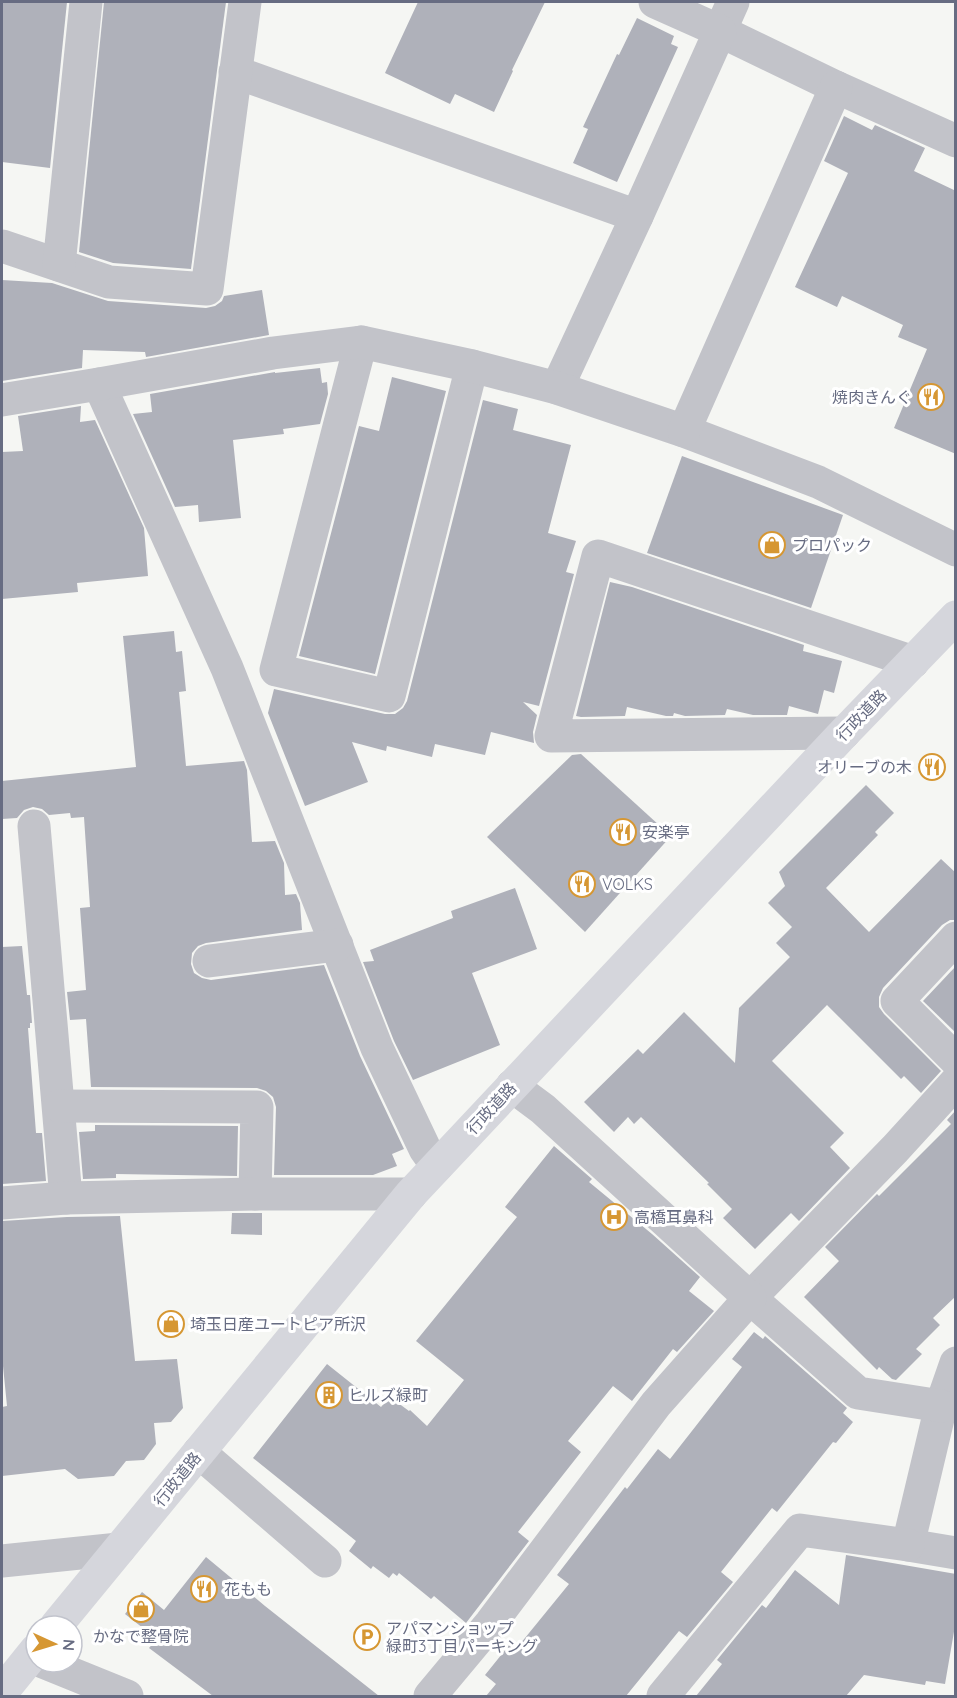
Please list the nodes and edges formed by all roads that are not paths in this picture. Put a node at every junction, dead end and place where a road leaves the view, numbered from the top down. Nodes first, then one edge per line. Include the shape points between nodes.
1 (86, 2) edge
2 (245, 2) edge
3 (654, 2) edge
4 (733, 2) edge
5 (720, 31) junction
6 (235, 72) junction
7 (836, 87) junction
8 (956, 141) edge
9 (638, 216) junction
10 (2, 246) edge
11 (59, 265) junction
12 (361, 342) junction
13 (472, 366) junction
14 (99, 384) junction
15 (557, 388) junction
16 (2, 400) edge
17 (684, 431) junction
18 (956, 550) edge
19 (956, 617) edge
20 (913, 662) junction
21 (227, 668) junction
22 (276, 670) junction
23 (844, 733) junction
24 (34, 826) dead end
25 (956, 938) edge
26 (338, 945) junction
27 (209, 961) dead end
28 (956, 1060) edge
29 (956, 1082) edge
30 (512, 1086) junction
31 (59, 1106) junction
32 (437, 1166) junction
33 (255, 1194) junction
34 (411, 1194) junction
35 (66, 1198) junction
36 (2, 1203) edge
37 (750, 1298) junction
38 (956, 1363) edge
39 (941, 1406) junction
40 (199, 1452) junction
41 (908, 1545) junction
42 (119, 1549) junction
43 (956, 1553) edge
44 (2, 1561) edge
45 (325, 1561) dead end
46 (66, 1614) edge
47 (24, 1669) edge
48 (73, 1674) edge
49 (2, 1692) edge
50 (118, 1695) edge
51 (430, 1696) edge
52 (663, 1696) edge

1 - 11 street
2 - 6 street
3 - 5 street
4 - 5 street
5 - 7 street
5 - 9 street
6 - 9 street
6 - 11 street via 207,289 110,282
7 - 8 street
7 - 17 street
9 - 15 street
10 - 11 street
12 - 13 street
12 - 14 street via 273,352
12 - 22 street
13 - 15 street
13 - 22 street via 389,696
14 - 16 street
14 - 21 street
15 - 17 street
17 - 18 street via 818,482
19 - 20 highway, 行政道路
20 - 23 highway, 行政道路
20 - 23 street via 598,556 551,736
21 - 22 street via 248,665
21 - 26 street
23 - 30 highway, 行政道路
24 - 31 street
25 - 28 street via 897,1001
26 - 27 street
26 - 32 street via 377,1048
29 - 37 street
30 - 32 highway, 行政道路
30 - 37 street via 543,1109
31 - 33 street via 257,1107
31 - 35 street
32 - 34 highway, 行政道路
33 - 34 street
33 - 35 street
34 - 40 highway, 行政道路
35 - 36 street
37 - 39 street via 858,1393
37 - 51 street via 656,1404 491,1623
38 - 39 street
39 - 41 street
40 - 42 highway, 行政道路
40 - 45 street
41 - 43 street
41 - 52 street via 800,1530
42 - 44 street
42 - 46 highway, 行政道路
47 - 49 highway
48 - 50 street

